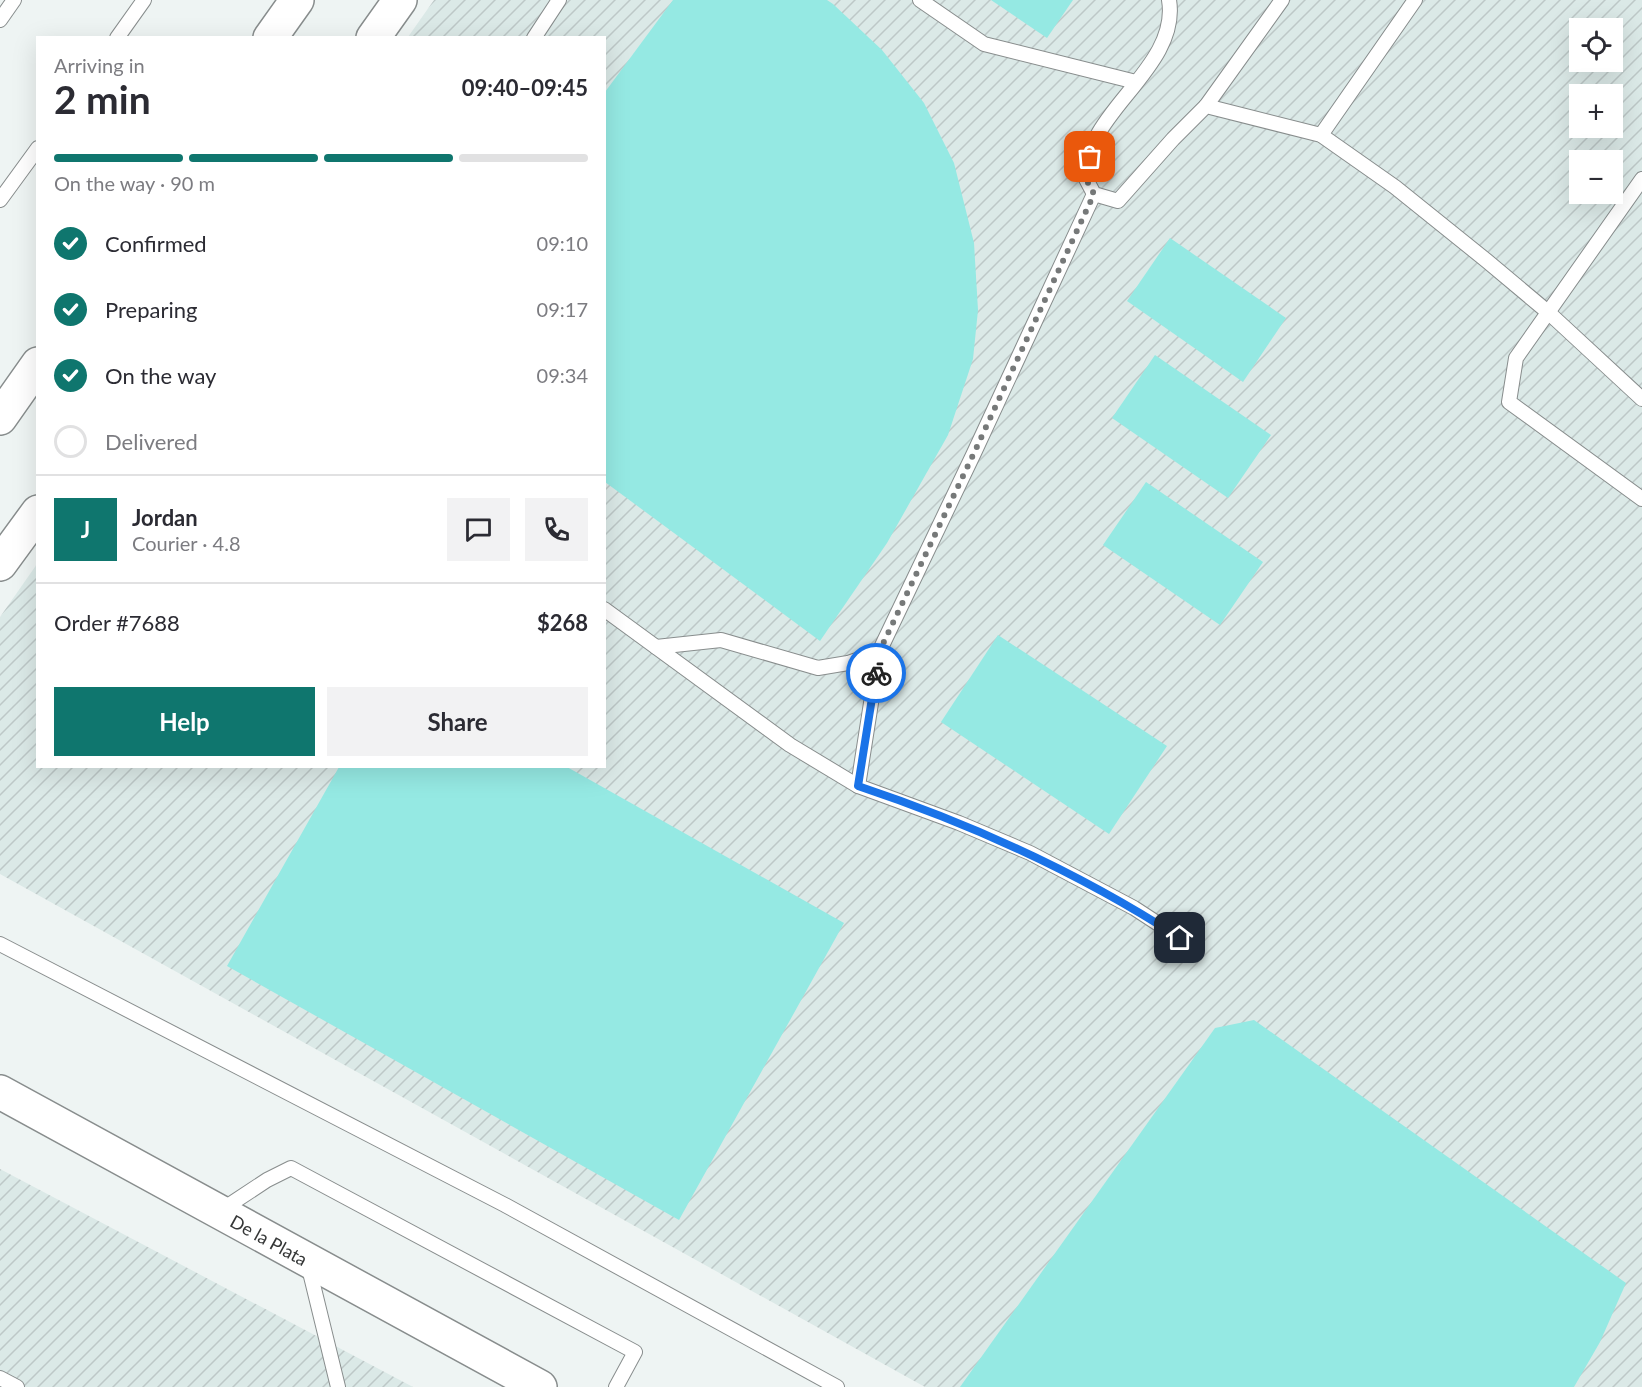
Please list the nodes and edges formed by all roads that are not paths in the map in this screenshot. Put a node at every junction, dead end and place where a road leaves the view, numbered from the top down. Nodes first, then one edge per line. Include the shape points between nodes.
1 (14, 0) edge
2 (144, 0) edge
3 (297, 0) edge
4 (400, 0) edge
5 (560, 0) edge
6 (920, 0) edge
7 (1169, 0) edge
8 (1282, 0) edge
9 (1415, 0) edge
10 (0, 20) edge
11 (118, 36) edge
12 (271, 36) edge
13 (374, 36) edge
14 (535, 36) edge
15 (1136, 82) junction
16 (1206, 106) junction
17 (1322, 135) junction
18 (36, 151) edge
19 (1642, 179) edge
20 (1094, 194) junction
21 (0, 200) edge
22 (1549, 313) junction
23 (36, 367) edge
24 (1642, 399) edge
25 (0, 418) edge
26 (1642, 499) edge
27 (36, 515) edge
28 (0, 564) edge
29 (606, 610) edge
30 (656, 647) junction
31 (879, 652) junction
32 (858, 786) junction
33 (1180, 938) dead end
34 (0, 944) edge
35 (0, 1092) edge
36 (218, 1212) junction
37 (308, 1262) junction
38 (0, 1378) edge
39 (18, 1387) edge
40 (338, 1387) edge
41 (540, 1387) edge
42 (616, 1387) edge
43 (837, 1387) edge

1 - 10 lane
2 - 11 lane
3 - 12 main road
4 - 13 main road
5 - 14 lane
6 - 15 lane via 984,44
7 - 15 lane via 1171,10 1164,44
8 - 16 lane
9 - 17 lane
15 - 20 lane via 1096,137 1085,177
16 - 17 lane
16 - 20 lane via 1118,201
17 - 22 lane via 1395,187
18 - 21 lane
19 - 22 lane
20 - 31 lane
22 - 24 lane
22 - 26 lane via 1516,358 1509,402
23 - 25 main road
27 - 28 main road
29 - 30 lane
30 - 31 lane via 721,640 818,668
30 - 32 lane via 790,745
31 - 32 lane
32 - 33 lane via 1030,853 1134,908
34 - 43 lane via 505,1205
35 - 36 main road, De la Plata
36 - 37 main road, De la Plata
36 - 42 lane via 291,1168 635,1352
37 - 40 lane
37 - 41 main road, De la Plata
38 - 39 lane

